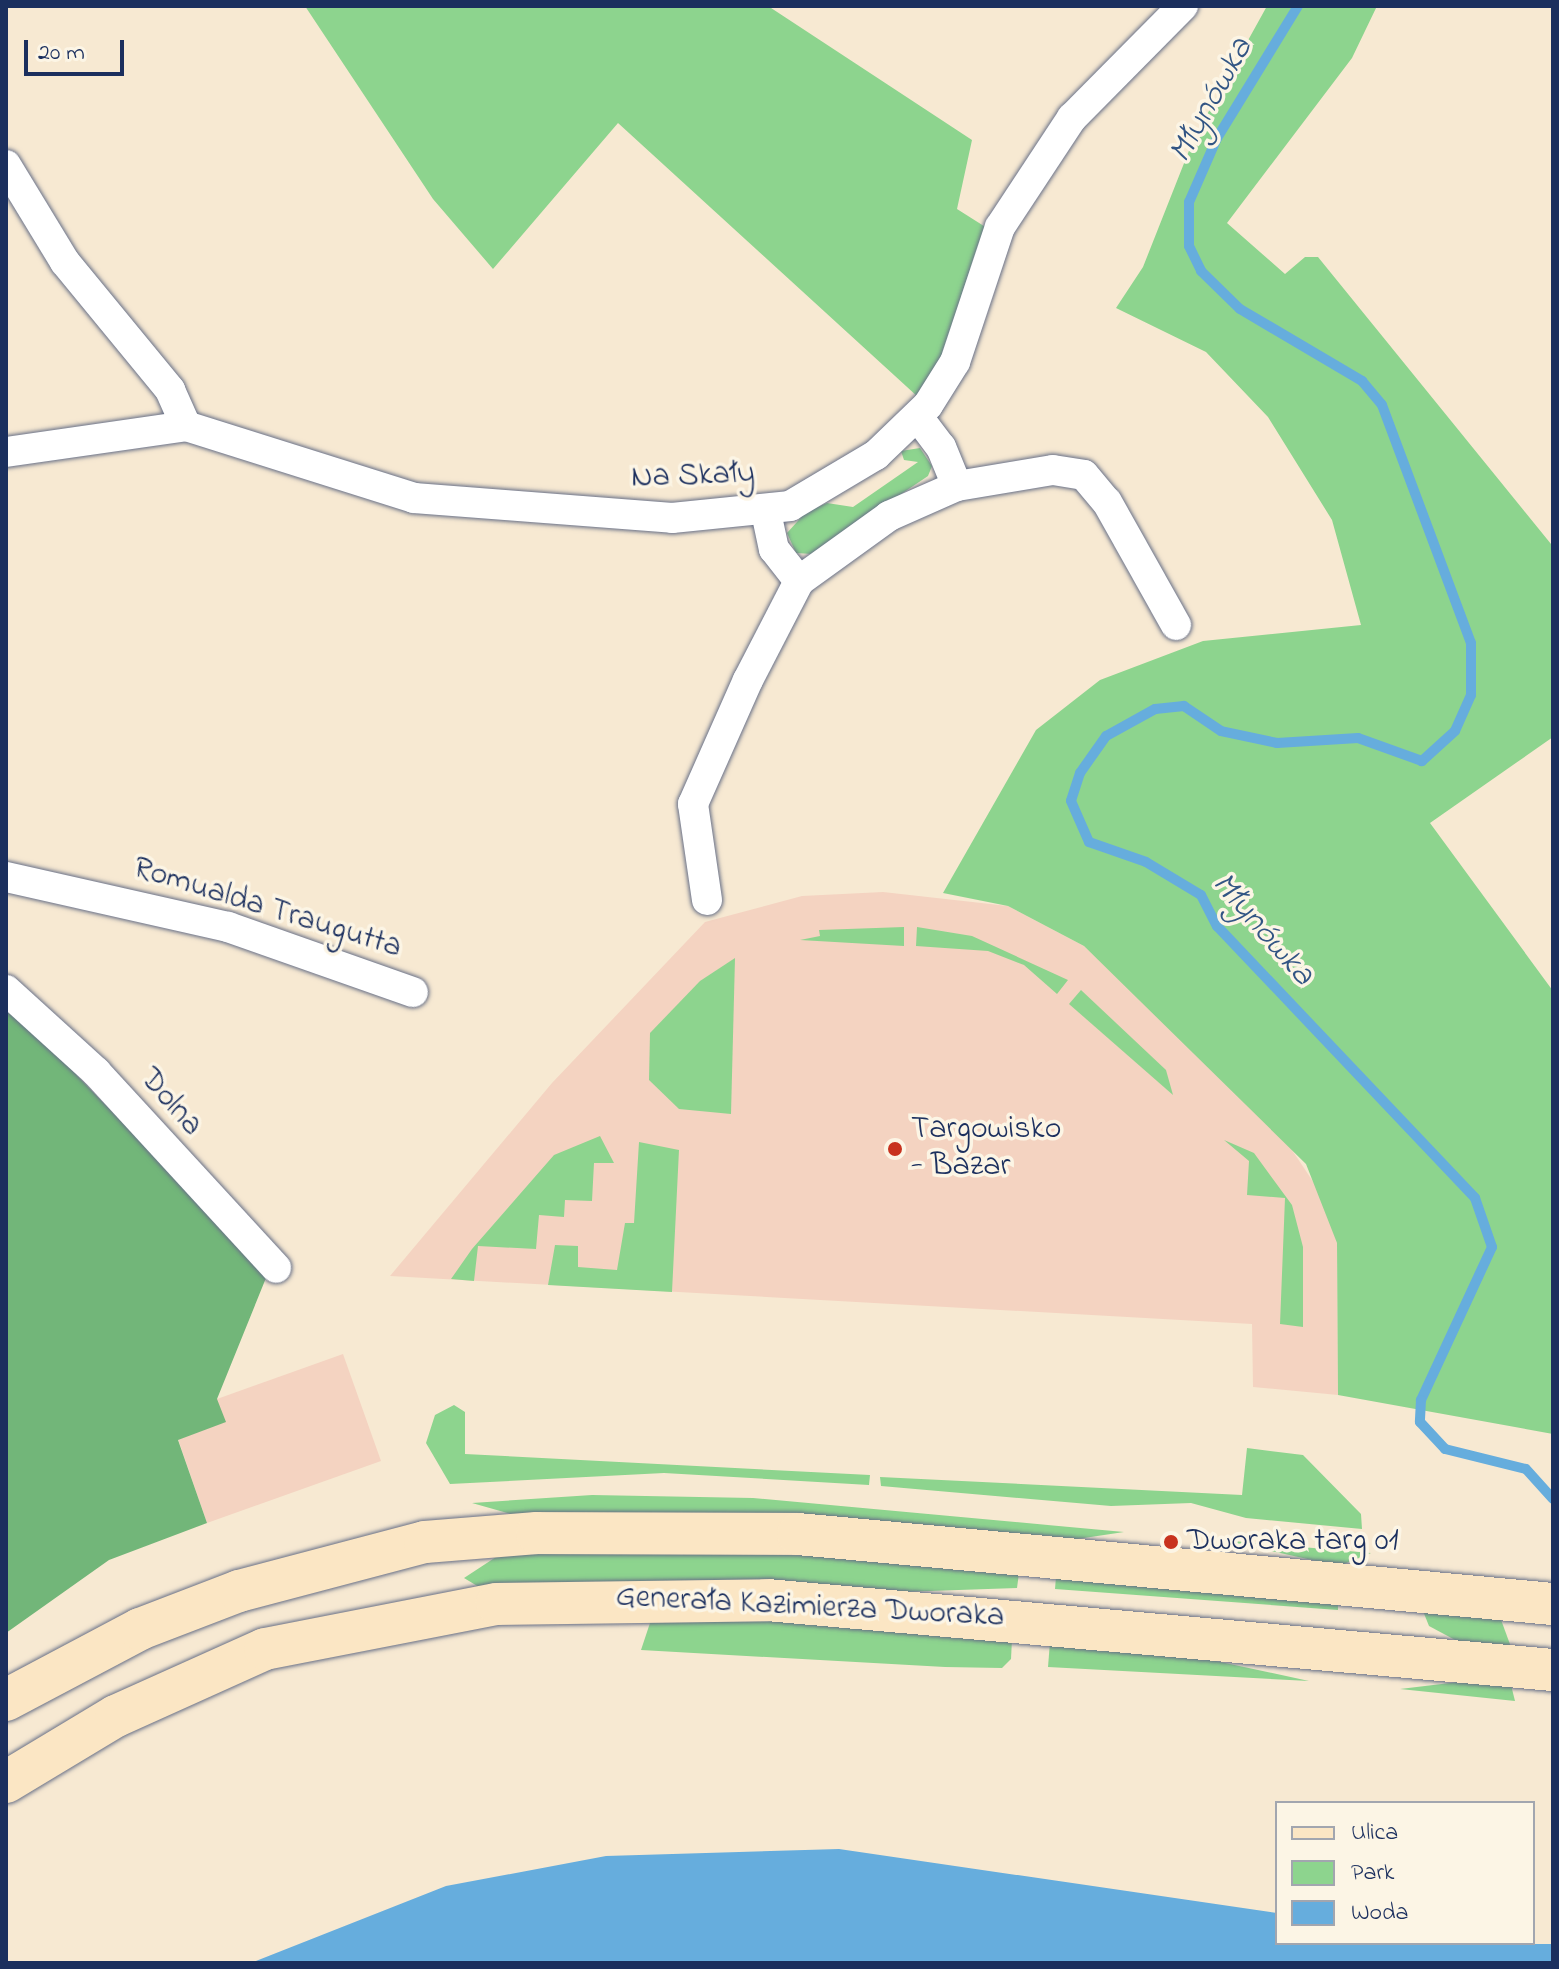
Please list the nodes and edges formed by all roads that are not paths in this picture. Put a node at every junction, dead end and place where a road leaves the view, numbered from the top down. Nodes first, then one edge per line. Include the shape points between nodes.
1 (1183, 6) edge
2 (6, 165) edge
3 (918, 417) junction
4 (186, 426) junction
5 (6, 452) edge
6 (957, 486) junction
7 (766, 512) junction
8 (799, 581) junction
9 (1176, 625) dead end
10 (6, 877) edge
11 (707, 900) dead end
12 (6, 990) edge
13 (413, 992) dead end
14 (276, 1268) dead end
15 (1553, 1604) edge
16 (1553, 1670) edge
17 (6, 1700) edge
18 (6, 1782) edge

1 - 3 street, Na Skały via 1090,98 1018,198 996,235 955,362
2 - 4 street via 65,262 170,390
3 - 6 street
3 - 7 street, Na Skały via 838,480
4 - 5 street, Na Skały
4 - 7 street, Na Skały via 414,498 625,516
6 - 8 street via 889,516
6 - 9 street via 1053,470 1084,475 1107,502
7 - 8 street via 774,549
8 - 11 street via 697,789 692,818
10 - 13 street, Romualda Traugutta via 228,927
12 - 14 street, Dolna via 96,1072
15 - 17 main road, Generała Kazimierza Dworaka via 798,1534 537,1533 425,1542 239,1591 140,1629
16 - 18 main road, Generała Kazimierza Dworaka via 767,1600 497,1604 265,1649 116,1716

